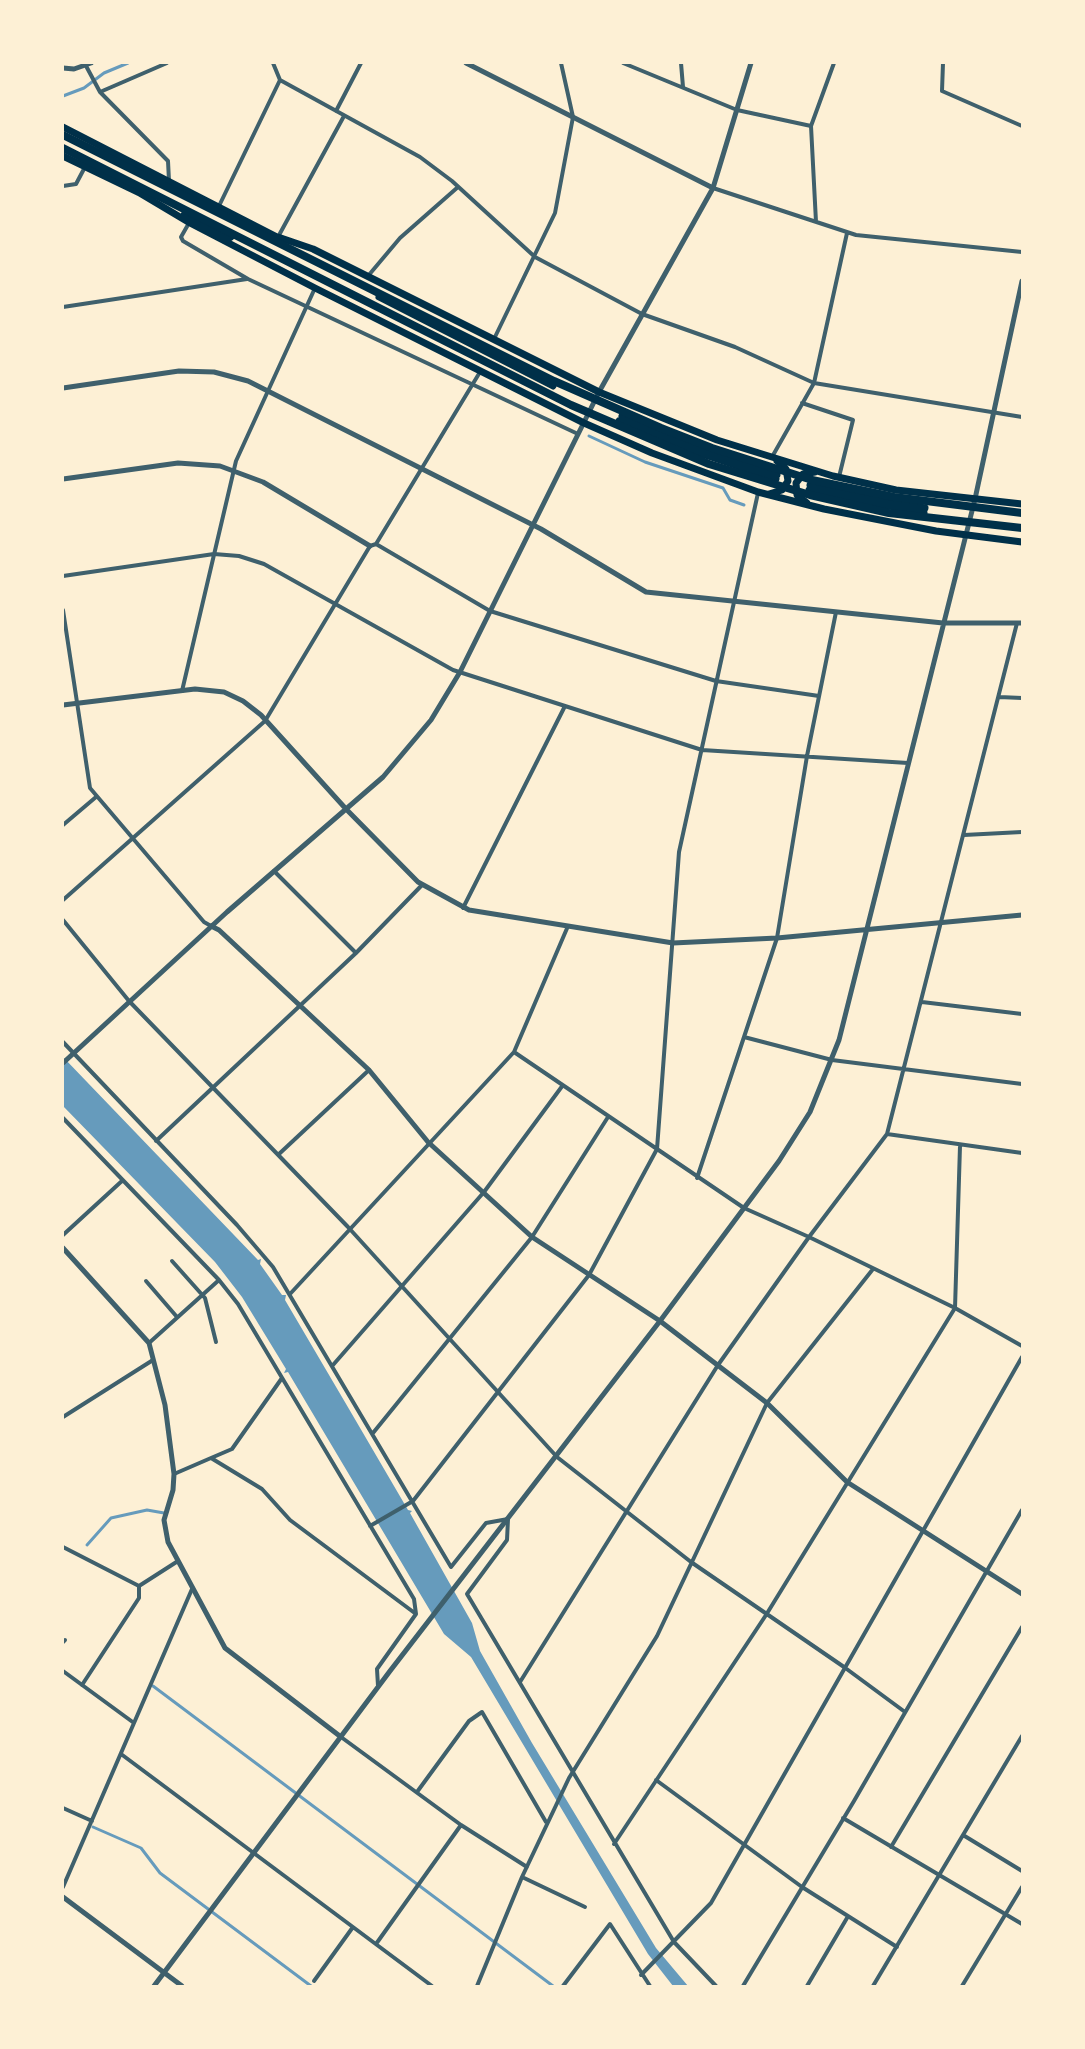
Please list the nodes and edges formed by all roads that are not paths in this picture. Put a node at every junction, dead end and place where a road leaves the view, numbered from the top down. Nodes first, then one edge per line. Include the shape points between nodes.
1 (167, 63) edge
2 (273, 63) edge
3 (361, 63) edge
4 (466, 63) edge
5 (561, 63) edge
6 (623, 63) edge
7 (681, 63) edge
8 (751, 63) edge
9 (834, 63) edge
10 (943, 63) edge
11 (88, 64) edge
12 (630, 65) edge
13 (63, 68) edge
14 (280, 80) junction
15 (683, 87) junction
16 (100, 92) junction
17 (737, 110) junction
18 (336, 111) junction
19 (344, 116) junction
20 (573, 117) junction
21 (812, 126) junction
22 (1022, 126) edge
23 (63, 127) edge
24 (63, 135) edge
25 (63, 148) edge
26 (63, 156) edge
27 (85, 167) junction
28 (170, 182) junction
29 (63, 186) edge
30 (458, 187) junction
31 (713, 188) junction
32 (138, 192) junction
33 (218, 207) junction
34 (816, 222) junction
35 (190, 223) junction
36 (847, 233) junction
37 (278, 237) junction
38 (1022, 252) edge
39 (536, 257) junction
40 (368, 277) junction
41 (248, 279) junction
42 (1022, 281) edge
43 (315, 288) junction
44 (63, 307) edge
45 (306, 307) junction
46 (642, 314) junction
47 (494, 340) junction
48 (480, 371) junction
49 (814, 382) junction
50 (472, 386) junction
51 (63, 388) edge
52 (270, 391) junction
53 (599, 392) junction
54 (802, 403) junction
55 (993, 412) junction
56 (1022, 417) edge
57 (620, 418) dead end
58 (584, 423) junction
59 (579, 434) junction
60 (773, 458) junction
61 (423, 468) junction
62 (234, 469) junction
63 (820, 472) junction
64 (776, 477) dead end
65 (838, 477) junction
66 (63, 479) edge
67 (810, 487) dead end
68 (758, 492) junction
69 (767, 494) junction
70 (975, 499) junction
71 (1022, 504) edge
72 (812, 506) junction
73 (925, 510) dead end
74 (1022, 513) edge
75 (534, 525) junction
76 (1022, 528) edge
77 (965, 535) junction
78 (1022, 542) edge
79 (373, 545) junction
80 (214, 554) junction
81 (63, 576) edge
82 (734, 602) junction
83 (335, 606) junction
84 (63, 610) edge
85 (490, 611) junction
86 (836, 612) junction
87 (943, 623) junction
88 (1020, 623) edge
89 (460, 672) junction
90 (716, 681) junction
91 (183, 691) junction
92 (819, 696) junction
93 (999, 697) junction
94 (1022, 698) edge
95 (76, 704) junction
96 (63, 705) edge
97 (565, 706) junction
98 (265, 721) junction
99 (702, 750) junction
100 (807, 756) junction
101 (908, 763) junction
102 (96, 796) junction
103 (346, 809) junction
104 (63, 825) edge
105 (1022, 832) edge
106 (964, 835) junction
107 (133, 838) junction
108 (273, 871) junction
109 (422, 885) junction
110 (63, 900) edge
111 (462, 909) junction
112 (1022, 915) edge
113 (63, 920) edge
114 (942, 922) junction
115 (211, 926) junction
116 (568, 926) junction
117 (866, 930) junction
118 (777, 938) junction
119 (673, 942) junction
120 (356, 953) junction
121 (129, 1001) junction
122 (922, 1002) junction
123 (300, 1005) junction
124 (1022, 1014) edge
125 (744, 1037) junction
126 (63, 1042) edge
127 (514, 1052) junction
128 (71, 1056) junction
129 (832, 1060) junction
130 (63, 1063) edge
131 (905, 1069) junction
132 (369, 1070) junction
133 (1022, 1084) edge
134 (563, 1085) junction
135 (214, 1086) junction
136 (608, 1117) junction
137 (63, 1118) edge
138 (887, 1134) junction
139 (156, 1141) junction
140 (428, 1142) junction
141 (960, 1146) junction
142 (657, 1149) junction
143 (1022, 1153) edge
144 (279, 1155) junction
145 (698, 1178) junction
146 (123, 1180) junction
147 (484, 1192) junction
148 (744, 1208) junction
149 (350, 1229) junction
150 (63, 1235) edge
151 (532, 1237) junction
152 (809, 1237) junction
153 (63, 1248) edge
154 (172, 1262) dead end
155 (873, 1269) junction
156 (589, 1275) junction
157 (219, 1280) junction
158 (146, 1281) dead end
159 (402, 1287) junction
160 (290, 1294) junction
161 (202, 1295) junction
162 (955, 1308) junction
163 (177, 1317) junction
164 (660, 1321) junction
165 (449, 1339) junction
166 (216, 1342) dead end
167 (149, 1343) junction
168 (1022, 1346) edge
169 (1022, 1357) edge
170 (153, 1360) junction
171 (333, 1365) junction
172 (718, 1365) junction
173 (282, 1378) junction
174 (498, 1393) junction
175 (767, 1403) junction
176 (63, 1417) edge
177 (373, 1433) junction
178 (557, 1457) junction
179 (210, 1458) junction
180 (174, 1474) junction
181 (847, 1482) junction
182 (411, 1502) junction
183 (1022, 1510) edge
184 (626, 1512) junction
185 (508, 1519) junction
186 (371, 1526) junction
187 (921, 1529) junction
188 (63, 1547) edge
189 (178, 1562) junction
190 (691, 1562) junction
191 (986, 1571) junction
192 (139, 1586) junction
193 (193, 1588) junction
194 (1022, 1594) edge
195 (416, 1614) junction
196 (766, 1615) junction
197 (1022, 1627) edge
198 (844, 1667) junction
199 (63, 1671) edge
200 (520, 1683) junction
201 (82, 1684) junction
202 (378, 1687) junction
203 (905, 1712) junction
204 (134, 1723) junction
205 (1022, 1736) edge
206 (341, 1737) junction
207 (121, 1754) junction
208 (572, 1771) junction
209 (656, 1780) junction
210 (417, 1792) junction
211 (63, 1808) edge
212 (843, 1818) junction
213 (548, 1820) junction
214 (92, 1821) junction
215 (461, 1825) junction
216 (963, 1835) junction
217 (614, 1844) junction
218 (744, 1845) junction
219 (891, 1847) junction
220 (254, 1853) junction
221 (527, 1867) junction
222 (1022, 1871) edge
223 (939, 1876) junction
224 (522, 1877) junction
225 (63, 1887) edge
226 (802, 1887) junction
227 (1022, 1887) edge
228 (63, 1897) edge
229 (585, 1907) dead end
230 (1005, 1914) junction
231 (847, 1918) junction
232 (1022, 1924) edge
233 (353, 1927) junction
234 (673, 1943) junction
235 (376, 1944) junction
236 (897, 1947) junction
237 (163, 1973) junction
238 (643, 1974) junction
239 (314, 1981) dead end
240 (154, 1986) edge
241 (182, 1986) edge
242 (432, 1986) edge
243 (477, 1986) edge
244 (563, 1986) edge
245 (650, 1986) edge
246 (716, 1986) edge
247 (743, 1986) edge
248 (807, 1986) edge
249 (873, 1986) edge
250 (962, 1986) edge

1 - 16 street
2 - 14 street
3 - 18 street
4 - 20 street
5 - 20 street
6 - 12 street
7 - 15 street
8 - 17 street
9 - 21 street
10 - 22 street via 942,91
11 - 13 street
11 - 16 street
12 - 15 street
14 - 18 street
14 - 33 street
15 - 17 street
16 - 28 street via 168,161
17 - 21 street
17 - 31 street
18 - 19 street
19 - 30 street via 420,157
19 - 37 street
20 - 31 street
20 - 39 street via 555,213
21 - 34 street
23 - 28 highway
24 - 74 highway via 554,381 671,432 812,480 894,497
25 - 76 highway via 571,405 688,456 810,495 889,513
26 - 27 highway
27 - 29 street via 76,184
27 - 32 highway
28 - 33 highway
30 - 39 street
30 - 40 street via 400,238
31 - 34 street
31 - 46 street
32 - 35 highway
32 - 37 highway via 552,388 405,311
33 - 37 highway
34 - 36 street
35 - 41 street via 183,242
35 - 43 highway
36 - 38 street
36 - 49 street
37 - 40 highway via 313,249
39 - 46 street
39 - 47 street
40 - 47 highway
41 - 44 street
41 - 45 street
42 - 55 street
43 - 45 street
43 - 48 highway
45 - 50 street
45 - 52 street
46 - 49 street via 735,347
46 - 53 street
47 - 53 highway
48 - 50 street
48 - 58 highway
49 - 54 street
49 - 55 street
50 - 59 street
50 - 61 street
51 - 52 street via 191,370 237,377
52 - 61 street
52 - 62 street
53 - 58 street
53 - 60 highway via 671,423
54 - 60 street
54 - 65 street via 853,420
55 - 56 street
55 - 70 street
57 - 64 highway
58 - 59 street
58 - 68 highway
59 - 75 street
60 - 63 highway
60 - 69 highway via 786,469 788,480 782,490
61 - 75 street
61 - 79 street
62 - 66 street via 178,463
62 - 79 street
62 - 80 street
63 - 65 highway
63 - 72 highway via 803,474 796,483 797,495
65 - 70 highway via 896,490
67 - 73 highway
68 - 69 highway
68 - 82 street
69 - 72 highway
70 - 71 highway
70 - 77 street
72 - 77 highway
75 - 82 street via 646,592
75 - 85 street
77 - 78 highway
77 - 87 street
79 - 83 street
79 - 85 street
80 - 81 street
80 - 83 street via 264,564
80 - 91 street
82 - 86 street
82 - 90 street
83 - 89 street
83 - 98 street
84 - 95 street
85 - 89 street
85 - 90 street
86 - 87 street
86 - 92 street
87 - 88 street
87 - 101 street
88 - 93 street
89 - 97 street
89 - 103 street via 408,750
90 - 92 street
90 - 99 street
91 - 95 street
91 - 98 street via 224,692 251,706
92 - 100 street
93 - 94 street
93 - 106 street
95 - 96 street
95 - 102 street via 90,788
97 - 99 street
97 - 111 street
98 - 103 street
98 - 107 street
99 - 100 street
99 - 119 street via 679,852
100 - 101 street
100 - 118 street
101 - 117 street
102 - 104 street
102 - 107 street
103 - 108 street
103 - 109 street
105 - 106 street
106 - 114 street
107 - 110 street
107 - 115 street
108 - 115 street
108 - 120 street
109 - 111 street
109 - 120 street
111 - 116 street
112 - 114 street
113 - 121 street
114 - 117 street
114 - 122 street
115 - 121 street
115 - 123 street
116 - 119 street
116 - 127 street
117 - 118 street
117 - 129 street
118 - 119 street
118 - 125 street
119 - 142 street
120 - 123 street
121 - 128 street
121 - 135 street
122 - 124 street
122 - 131 street
123 - 132 street
123 - 135 street
125 - 129 street
125 - 145 street
126 - 128 street
127 - 134 street
127 - 140 street
128 - 130 street
128 - 139 street
129 - 131 street
129 - 148 street via 810,1112
131 - 133 street
131 - 138 street
132 - 140 street
132 - 144 street
134 - 136 street
134 - 147 street
135 - 139 street
135 - 144 street
136 - 142 street
136 - 151 street
137 - 146 street
138 - 141 street
138 - 152 street
139 - 160 street via 237,1225
140 - 147 street
140 - 149 street
141 - 143 street
141 - 162 street
142 - 145 street
142 - 156 street
144 - 149 street
145 - 148 street
146 - 150 street
146 - 157 street
147 - 151 street
147 - 159 street
148 - 152 street
148 - 164 street
149 - 159 street
149 - 160 street
151 - 156 street
151 - 165 street
152 - 155 street
152 - 172 street
153 - 167 street
154 - 161 street
155 - 162 street
155 - 175 street
156 - 164 street
156 - 174 street
157 - 161 street
157 - 173 street via 238,1304
158 - 163 street
159 - 165 street
159 - 171 street
160 - 171 street
161 - 163 street
161 - 166 street
162 - 168 street
162 - 181 street
163 - 167 street
164 - 172 street
164 - 178 street
165 - 174 street
165 - 177 street
167 - 170 street
169 - 187 street
170 - 176 street
170 - 180 street via 165,1405
171 - 177 street
172 - 175 street
172 - 184 street
173 - 179 street via 232,1449
173 - 186 street
174 - 178 street
174 - 182 street
175 - 181 street
175 - 190 street
177 - 182 street
178 - 184 street
178 - 185 street
179 - 180 street
179 - 195 street via 262,1489 290,1520
180 - 189 street via 164,1520 168,1542
181 - 187 street
181 - 196 street
182 - 185 street via 452,1567 486,1523
182 - 186 street
183 - 191 street
184 - 190 street
184 - 200 street
185 - 200 street via 507,1540 467,1594
185 - 202 street
186 - 195 street via 414,1599
187 - 191 street
187 - 198 street
188 - 192 street
189 - 192 street
189 - 193 street
190 - 196 street
190 - 208 street via 657,1636
191 - 194 street
191 - 203 street
192 - 201 street via 139,1598
193 - 204 street
193 - 206 street via 232,1656
195 - 202 street via 379,1664
196 - 198 street
196 - 209 street
197 - 219 street
198 - 203 street
198 - 218 street
199 - 201 street
200 - 208 street
201 - 204 street
202 - 206 street
203 - 212 street
204 - 207 street
205 - 216 street
206 - 210 street
206 - 220 street
207 - 214 street
207 - 220 street
208 - 213 street
208 - 217 street
209 - 217 street
209 - 218 street
210 - 213 street via 469,1721 482,1712
210 - 215 street
211 - 214 street
212 - 219 street
212 - 226 street
213 - 221 street
214 - 225 street
215 - 221 street
215 - 235 street
216 - 222 street
216 - 223 street
217 - 234 street
218 - 226 street
218 - 234 street via 711,1903
219 - 223 street
220 - 233 street
220 - 237 street
221 - 224 street
223 - 230 street
223 - 236 street
224 - 229 street
224 - 243 street
226 - 231 street
226 - 247 street
227 - 230 street
228 - 237 street
230 - 232 street
230 - 250 street
231 - 236 street
231 - 248 street
233 - 235 street
233 - 239 street
234 - 238 street
234 - 246 street
235 - 242 street
236 - 249 street
237 - 240 street
237 - 241 street
238 - 244 street via 610,1924
238 - 245 street

